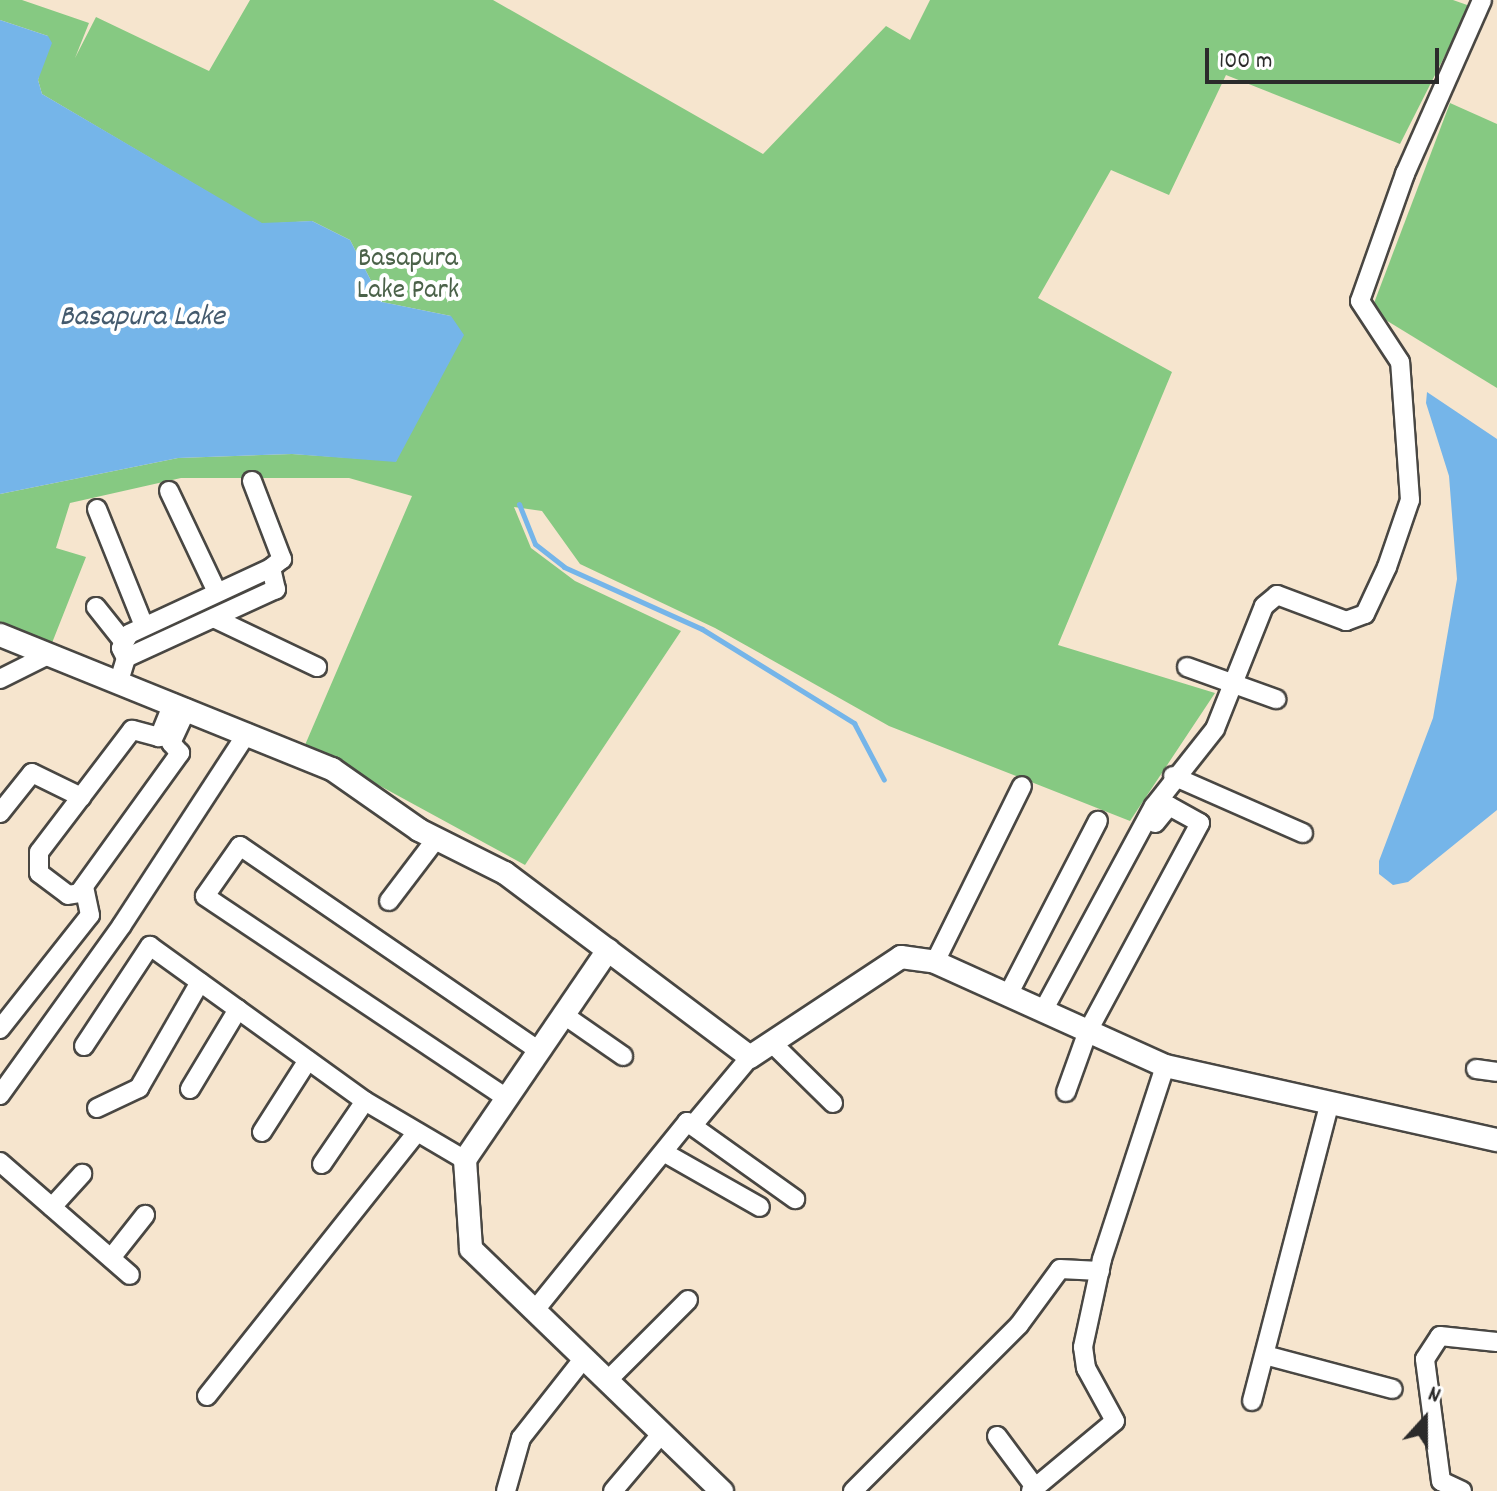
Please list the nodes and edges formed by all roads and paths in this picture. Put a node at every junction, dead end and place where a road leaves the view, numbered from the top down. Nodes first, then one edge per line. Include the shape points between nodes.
1 (1482, 0) edge
2 (252, 481) dead end
3 (169, 491) dead end
4 (97, 509) dead end
5 (271, 568) junction
6 (216, 590) junction
7 (96, 607) dead end
8 (216, 619) junction
9 (144, 626) junction
10 (0, 635) edge
11 (124, 650) junction
12 (50, 654) junction
13 (317, 667) dead end
14 (1187, 667) dead end
15 (0, 679) edge
16 (119, 681) junction
17 (1234, 684) junction
18 (1276, 699) dead end
19 (180, 705) junction
20 (247, 733) junction
21 (165, 740) junction
22 (1173, 776) junction
23 (1022, 786) dead end
24 (81, 797) junction
25 (0, 813) edge
26 (1098, 821) dead end
27 (1303, 833) dead end
28 (436, 839) junction
29 (84, 887) junction
30 (389, 901) dead end
31 (608, 950) junction
32 (935, 962) junction
33 (200, 982) junction
34 (1008, 995) junction
35 (238, 1009) junction
36 (1047, 1013) junction
37 (564, 1015) junction
38 (0, 1029) edge
39 (1088, 1031) junction
40 (771, 1042) junction
41 (84, 1046) dead end
42 (539, 1051) junction
43 (623, 1056) dead end
44 (750, 1057) junction
45 (308, 1060) junction
46 (1165, 1066) junction
47 (1476, 1069) dead end
48 (1497, 1072) edge
49 (190, 1089) dead end
50 (1066, 1092) dead end
51 (0, 1095) edge
52 (505, 1097) junction
53 (365, 1101) junction
54 (833, 1103) dead end
55 (1329, 1105) junction
56 (97, 1108) dead end
57 (694, 1124) junction
58 (262, 1132) dead end
59 (416, 1133) junction
60 (1497, 1140) edge
61 (665, 1153) junction
62 (465, 1160) junction
63 (0, 1162) edge
64 (322, 1164) dead end
65 (82, 1174) dead end
66 (795, 1199) dead end
67 (52, 1207) junction
68 (760, 1207) dead end
69 (145, 1215) dead end
70 (111, 1258) junction
71 (1100, 1271) junction
72 (130, 1275) dead end
73 (688, 1300) dead end
74 (535, 1310) junction
75 (1497, 1342) edge
76 (1265, 1355) junction
77 (584, 1358) junction
78 (608, 1380) junction
79 (1393, 1389) dead end
80 (207, 1396) dead end
81 (1252, 1401) dead end
82 (662, 1433) junction
83 (997, 1436) dead end
84 (1041, 1488) edge
85 (506, 1491) edge
86 (613, 1491) edge
87 (722, 1491) edge
88 (853, 1491) edge
89 (1462, 1491) edge

1 - 17 street via 1405,174 1360,301 1400,362 1410,500 1387,567 1365,614 1346,621 1277,595 1264,606
2 - 5 street via 282,559
3 - 6 street
4 - 9 street
5 - 6 street
5 - 8 street via 276,589
6 - 9 street
7 - 11 street
8 - 11 street
8 - 13 street
9 - 11 street
10 - 12 street
11 - 16 street
12 - 15 street
12 - 16 street
14 - 17 street
16 - 19 street
17 - 18 street
17 - 22 street via 1215,729
19 - 20 street
19 - 21 street
20 - 28 street via 332,769
20 - 51 street via 122,925
21 - 24 street via 132,730
21 - 29 street via 181,752
22 - 27 street
22 - 36 street
23 - 32 street
24 - 25 street via 32,773
24 - 29 street via 39,852 36,866 68,895
26 - 34 street
28 - 30 street
28 - 31 street via 505,873
29 - 38 street via 90,915
31 - 37 street
31 - 44 street
32 - 34 street
32 - 40 street via 901,957
33 - 35 street
33 - 41 street via 150,946
33 - 56 street via 139,1088
34 - 36 street
35 - 45 street
35 - 49 street
36 - 39 street
36 - 39 street via 1164,807 1172,807 1199,820 1200,827
37 - 42 street
37 - 43 street
39 - 46 street
39 - 50 street
40 - 44 street
40 - 54 street
42 - 52 street
42 - 52 street via 240,846 205,896
44 - 57 street
45 - 53 street
45 - 58 street
46 - 55 street
46 - 71 street
47 - 48 street
52 - 62 street
53 - 59 street
53 - 64 street
55 - 60 street
55 - 76 street
57 - 61 street via 682,1125
57 - 66 street
59 - 62 street
59 - 80 street
61 - 68 street
61 - 74 street
62 - 74 street via 471,1249
63 - 67 street
65 - 67 street
67 - 70 street
69 - 70 street
70 - 72 street
71 - 84 street via 1084,1360 1115,1421
71 - 88 street via 1072,1266 1048,1280 1019,1325
73 - 78 street
74 - 77 street
75 - 89 street via 1440,1336 1425,1359 1441,1481
76 - 79 street
76 - 81 street
77 - 78 street
77 - 85 street via 521,1438
78 - 82 street
82 - 86 street
82 - 87 street
83 - 84 street

